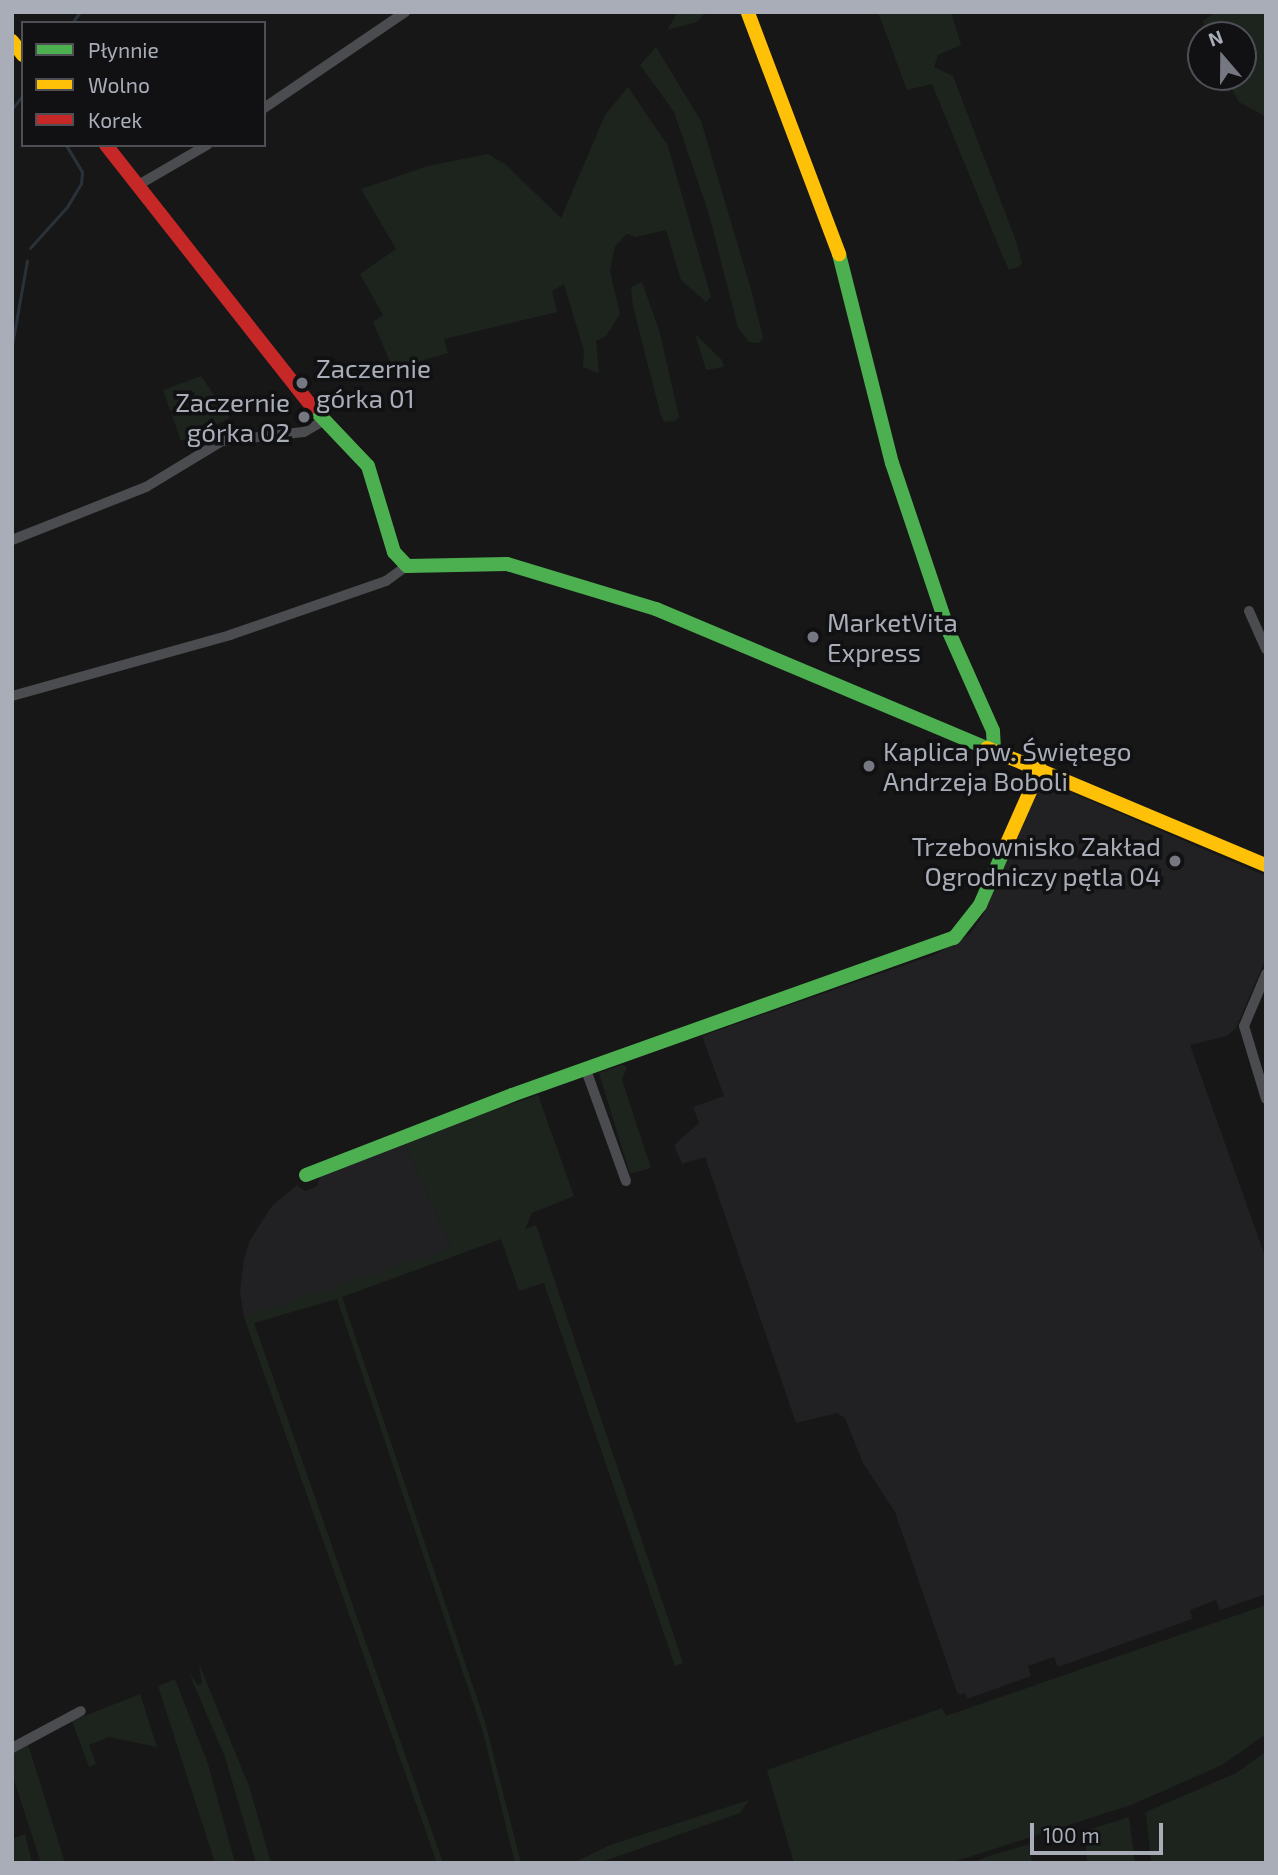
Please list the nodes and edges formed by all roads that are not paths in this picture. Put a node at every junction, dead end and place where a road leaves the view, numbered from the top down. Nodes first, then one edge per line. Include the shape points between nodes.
1 (405, 12) edge
2 (748, 13) edge
3 (266, 107) edge
4 (108, 147) edge
5 (204, 147) edge
6 (141, 184) junction
7 (323, 421) junction
8 (12, 540) edge
9 (407, 566) junction
10 (1249, 611) dead end
11 (1266, 649) edge
12 (12, 696) edge
13 (994, 749) junction
14 (1040, 769) junction
15 (1266, 865) edge
16 (1266, 974) edge
17 (586, 1070) junction
18 (1263, 1082) edge
19 (1266, 1099) edge
20 (306, 1175) dead end
21 (626, 1181) dead end
22 (81, 1711) dead end
23 (12, 1748) edge

1 - 3 street
2 - 13 street via 825,210 892,463 949,632 996,738
4 - 6 street
5 - 6 street
6 - 7 street
7 - 8 street via 304,432 222,441 146,487
7 - 9 street via 368,466 394,552
9 - 12 street via 386,581 230,635
9 - 13 street via 507,564 596,589 724,634
10 - 11 street
13 - 14 street
14 - 15 street
14 - 17 street via 980,905 954,938
16 - 18 street via 1244,1026
17 - 20 street
17 - 21 street
18 - 19 street
22 - 23 street

